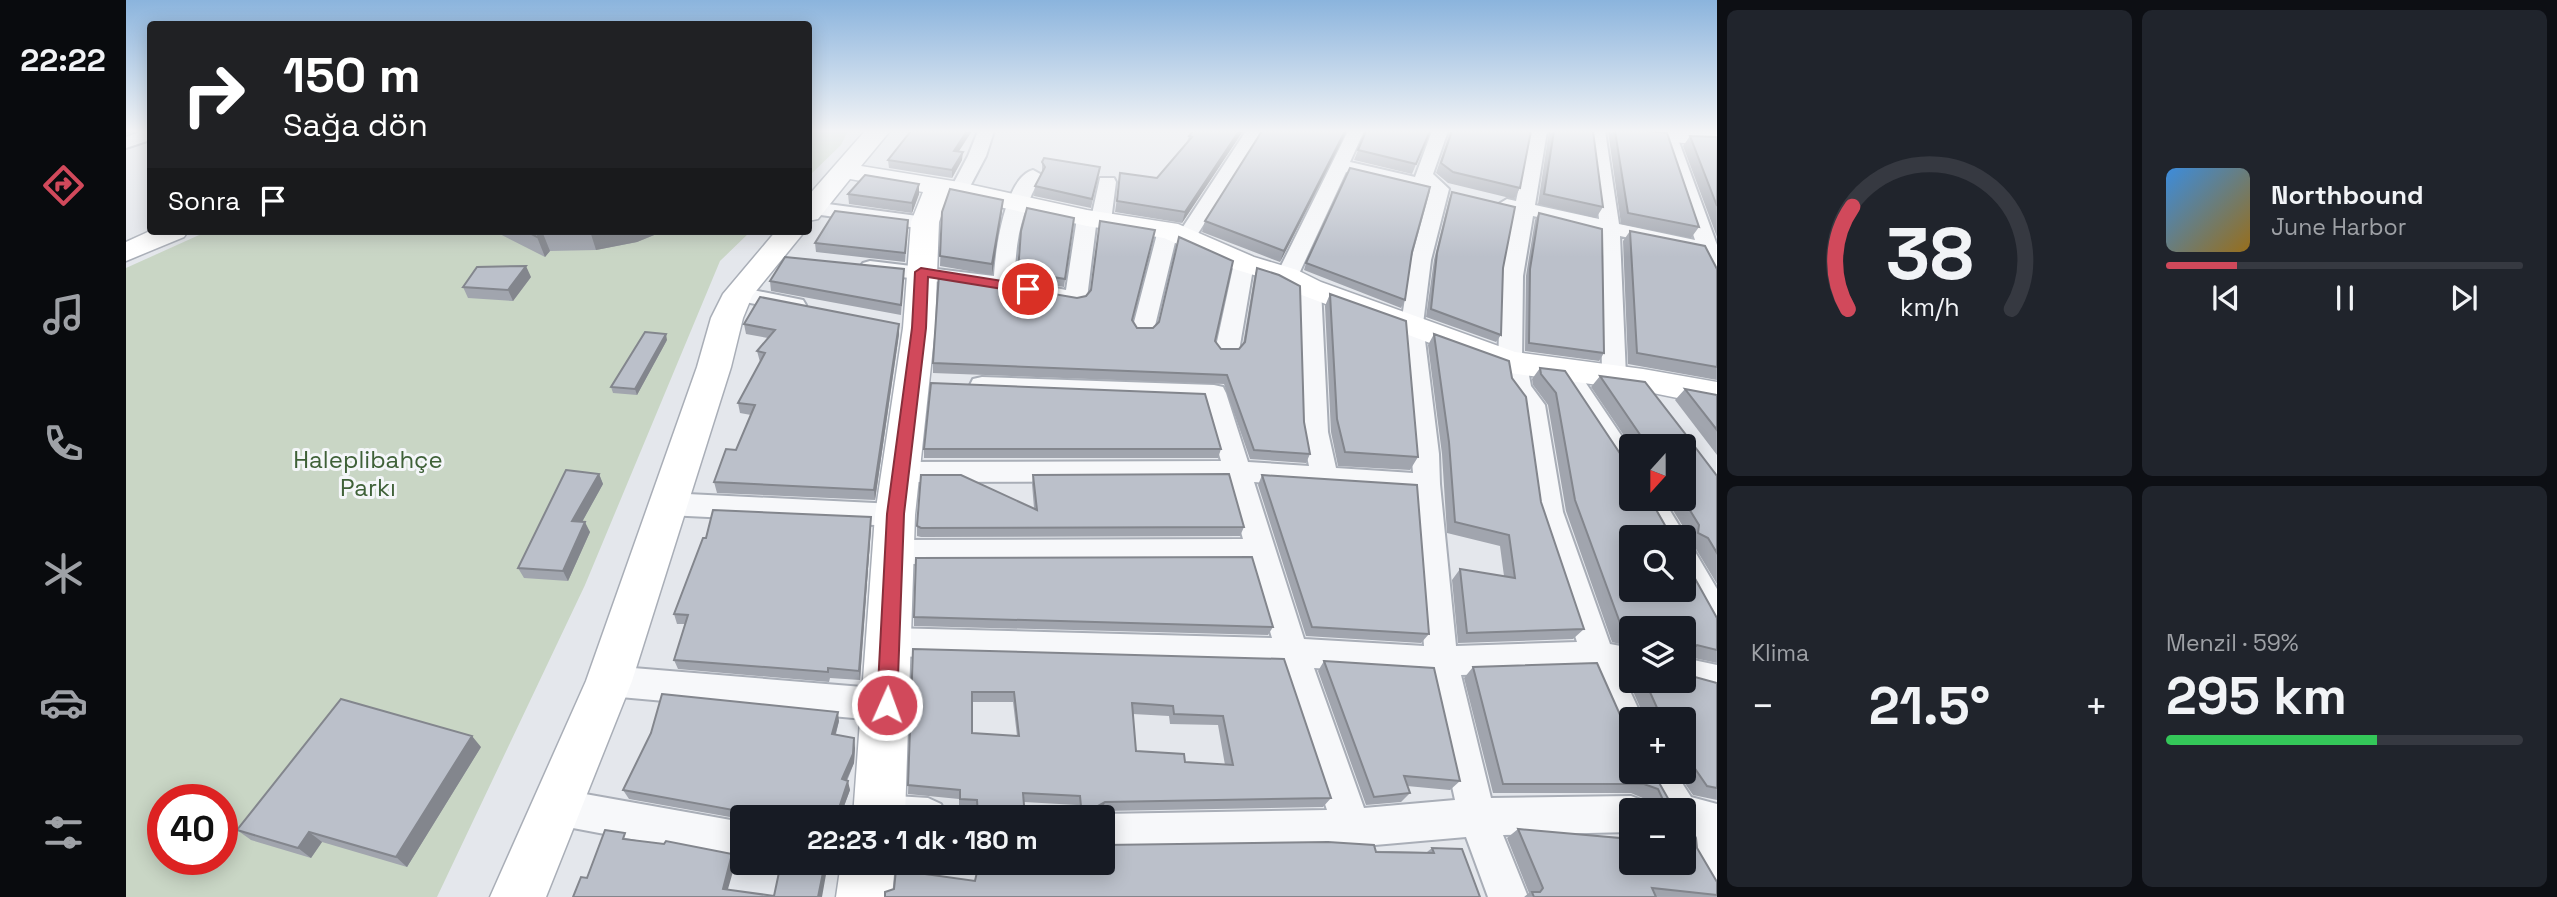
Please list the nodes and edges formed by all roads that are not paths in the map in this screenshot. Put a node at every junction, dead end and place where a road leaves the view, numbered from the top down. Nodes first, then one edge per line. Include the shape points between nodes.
1 (844, 173) edge
2 (856, 173) edge
3 (962, 173) edge
4 (1222, 173) edge
5 (1337, 173) edge
6 (1373, 173) edge
7 (1424, 173) edge
8 (1531, 173) edge
9 (1604, 173) edge
10 (1683, 173) edge
11 (1033, 175) dead end
12 (1107, 182) dead end
13 (948, 188) junction
14 (1452, 192) junction
15 (1015, 201) junction
16 (1488, 201) edge
17 (1524, 210) junction
18 (812, 212) edge
19 (1094, 219) junction
20 (925, 223) junction
21 (147, 224) edge
22 (1610, 230) junction
23 (812, 232) edge
24 (126, 233) edge
25 (1177, 233) junction
26 (165, 235) edge
27 (793, 235) edge
28 (1712, 250) edge
29 (126, 252) edge
30 (1244, 263) junction
31 (845, 264) edge
32 (921, 272) junction
33 (1717, 275) edge
34 (1299, 282) junction
35 (1004, 284) junction
36 (738, 294) junction
37 (814, 309) edge
38 (1412, 324) junction
39 (1143, 330) edge
40 (1227, 351) edge
41 (1510, 362) junction
42 (1565, 370) junction
43 (1614, 376) junction
44 (1643, 380) junction
45 (935, 384) junction
46 (1717, 394) edge
47 (1668, 413) edge
48 (1619, 453) edge
49 (1235, 471) junction
50 (899, 472) junction
51 (1324, 475) junction
52 (1426, 484) junction
53 (667, 504) junction
54 (895, 533) junction
55 (1262, 551) junction
56 (1696, 580) edge
57 (1717, 618) edge
58 (889, 642) junction
59 (1292, 653) junction
60 (1598, 656) junction
61 (1619, 660) edge
62 (1441, 661) junction
63 (1696, 676) edge
64 (1717, 680) edge
65 (609, 681) junction
66 (887, 705) junction
67 (1620, 707) edge
68 (876, 805) edge
69 (557, 807) junction
70 (1619, 814) edge
71 (1477, 817) junction
72 (1696, 819) edge
73 (1717, 823) edge
74 (1352, 828) junction
75 (1115, 832) edge
76 (730, 839) edge
77 (1696, 839) edge
78 (1717, 877) edge
79 (518, 897) edge
80 (1508, 897) edge

1 - 18 street
2 - 13 street
3 - 13 street
4 - 25 street
5 - 34 street
6 - 14 street
7 - 14 street
8 - 17 street
9 - 22 street
10 - 28 street
11 - 15 street
12 - 19 street
13 - 15 street
13 - 20 street
14 - 38 street via 1421,260
15 - 19 street
15 - 35 street via 1005,247
16 - 17 street
17 - 22 street
17 - 41 street via 1512,276
19 - 25 street
19 - 35 street via 1076,298
20 - 23 street
20 - 32 street
21 - 24 street
22 - 28 street
22 - 43 street
25 - 30 street
25 - 39 street
26 - 29 street
27 - 36 street
28 - 33 street
30 - 34 street
30 - 40 street
31 - 32 street
32 - 35 street
32 - 45 street via 906,325
34 - 38 street
34 - 51 street
36 - 37 street
36 - 53 street
38 - 41 street
38 - 52 street
41 - 42 street
41 - 60 street via 1519,388 1533,405 1549,512
42 - 43 street
42 - 48 street
43 - 44 street
44 - 46 street
44 - 47 street
45 - 49 street via 1214,393
45 - 50 street
49 - 50 street
49 - 51 street
49 - 55 street
50 - 54 street
51 - 52 street
52 - 62 street
53 - 54 street
53 - 65 street
54 - 55 street
54 - 58 street
55 - 59 street
56 - 57 street
58 - 59 street
58 - 66 street
59 - 62 street
59 - 74 street
60 - 61 street
60 - 62 street
60 - 67 street
62 - 71 street
63 - 64 street
65 - 66 street
65 - 69 street
66 - 68 street
69 - 76 street
69 - 79 street
70 - 71 street
71 - 74 street
71 - 80 street
72 - 73 street
74 - 75 street
77 - 78 street

